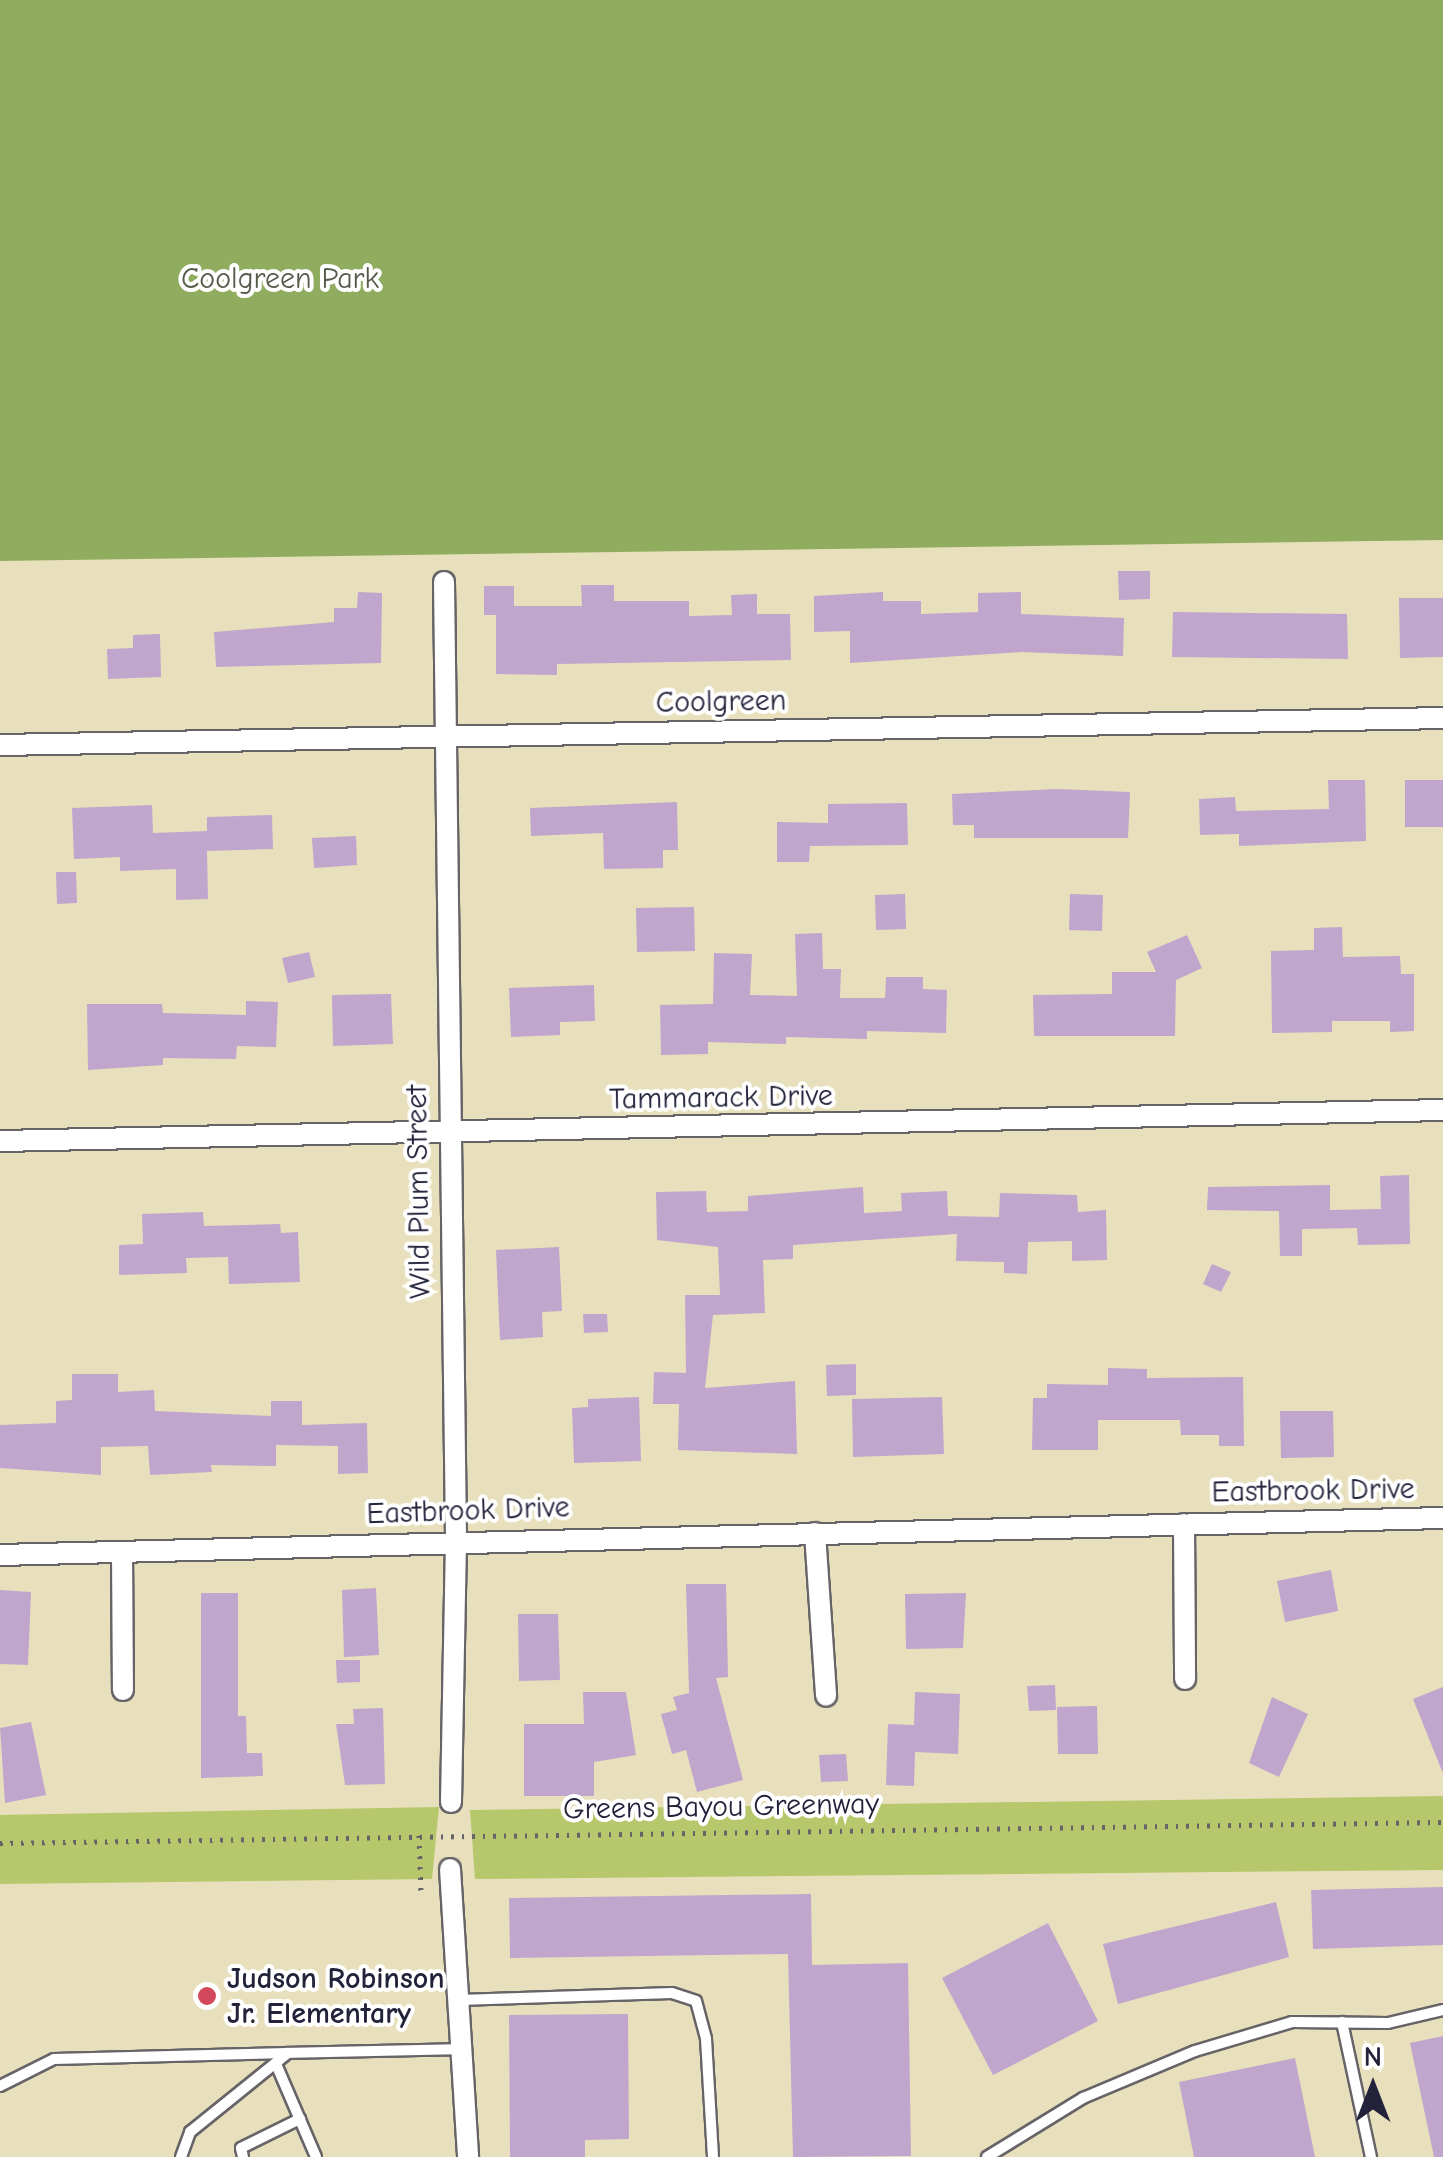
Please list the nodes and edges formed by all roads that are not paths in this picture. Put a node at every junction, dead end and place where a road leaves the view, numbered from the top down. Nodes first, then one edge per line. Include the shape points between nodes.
1 (444, 582) dead end
2 (1443, 718) edge
3 (442, 738) junction
4 (0, 745) edge
5 (1443, 1110) edge
6 (448, 1134) junction
7 (0, 1141) edge
8 (1443, 1518) edge
9 (1184, 1524) junction
10 (815, 1532) junction
11 (456, 1541) junction
12 (122, 1552) junction
13 (0, 1555) edge
14 (1185, 1679) dead end
15 (123, 1690) dead end
16 (826, 1696) dead end
17 (451, 1802) road end
18 (450, 1869) road end
19 (458, 2000) junction
20 (1443, 2010) edge
21 (1342, 2022) junction
22 (461, 2049) junction
23 (288, 2053) junction
24 (276, 2064) junction
25 (0, 2086) edge
26 (300, 2120) junction
27 (181, 2157) edge
28 (244, 2157) edge
29 (316, 2157) edge
30 (468, 2157) edge
31 (712, 2157) edge
32 (987, 2157) edge
33 (1371, 2157) edge

1 - 3 street, Wild Plum Street
2 - 3 street, Coolgreen
3 - 4 street, Coolgreen
3 - 6 street, Wild Plum Street
5 - 6 street, Tammarack Drive
6 - 7 street, Tammarack Drive
6 - 11 street, Wild Plum Street
8 - 9 street, Eastbrook Drive
9 - 10 street, Eastbrook Drive
9 - 14 street, Eastbrook Drive
10 - 11 street, Eastbrook Drive
10 - 16 street
11 - 12 street, Eastbrook Drive
11 - 17 street, Wild Plum Street
12 - 13 street, Eastbrook Drive
12 - 15 street
18 - 19 street
19 - 22 street
19 - 31 lane via 672,1993 696,2002 706,2039
20 - 21 lane via 1388,2023
21 - 32 lane via 1292,2022 1196,2051 1082,2098
21 - 33 lane
22 - 23 lane
22 - 30 street
23 - 24 lane
23 - 25 lane via 54,2060
24 - 26 lane
24 - 27 lane via 190,2132
26 - 28 lane via 241,2148
26 - 29 lane

